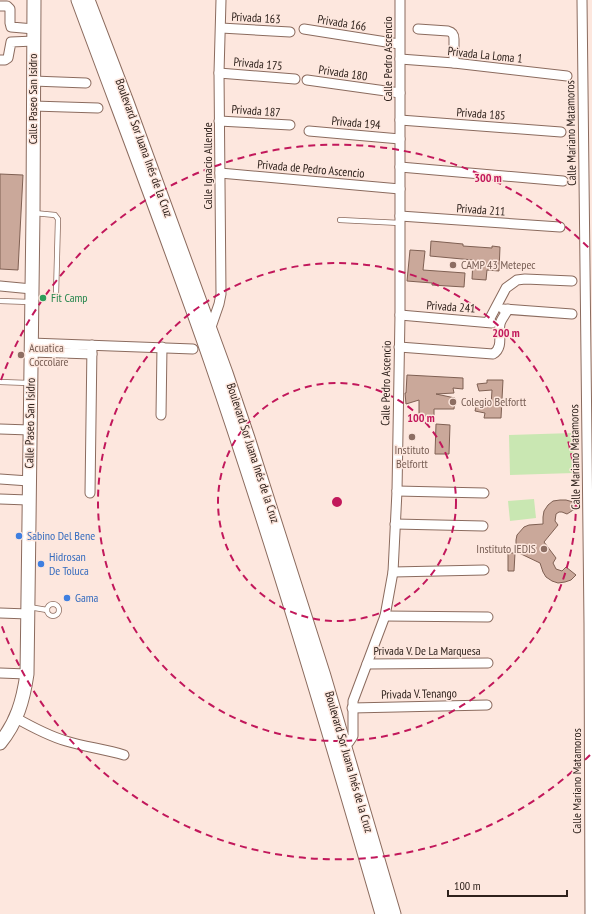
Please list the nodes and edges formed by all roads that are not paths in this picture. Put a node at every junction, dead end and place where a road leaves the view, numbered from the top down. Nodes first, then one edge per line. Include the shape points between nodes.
1 (34, 0) edge
2 (78, 0) edge
3 (88, 0) edge
4 (221, 0) edge
5 (400, 0) edge
6 (582, 0) edge
7 (0, 6) edge
8 (221, 28) junction
9 (304, 29) dead end
10 (418, 29) dead end
11 (290, 32) dead end
12 (34, 35) junction
13 (399, 44) junction
14 (4, 59) edge
15 (400, 59) junction
16 (454, 63) junction
17 (219, 72) junction
18 (567, 76) dead end
19 (295, 79) dead end
20 (306, 80) dead end
21 (34, 81) junction
22 (86, 83) dead end
23 (400, 92) junction
24 (33, 106) junction
25 (98, 108) dead end
26 (220, 120) junction
27 (400, 120) junction
28 (290, 125) dead end
29 (309, 131) dead end
30 (561, 132) dead end
31 (400, 139) junction
32 (400, 167) junction
33 (220, 173) junction
34 (563, 181) dead end
35 (400, 189) junction
36 (33, 213) junction
37 (588, 213) edge
38 (400, 219) junction
39 (340, 220) dead end
40 (560, 227) dead end
41 (572, 281) dead end
42 (0, 286) edge
43 (32, 289) junction
44 (56, 295) dead end
45 (0, 301) edge
46 (32, 302) junction
47 (496, 308) junction
48 (508, 310) junction
49 (572, 314) dead end
50 (400, 316) junction
51 (488, 322) junction
52 (500, 323) junction
53 (210, 330) junction
54 (589, 333) edge
55 (31, 347) junction
56 (162, 347) junction
57 (399, 347) junction
58 (92, 349) junction
59 (193, 349) dead end
60 (0, 382) edge
61 (30, 384) junction
62 (161, 415) dead end
63 (0, 429) edge
64 (30, 430) junction
65 (0, 479) edge
66 (29, 481) junction
67 (590, 488) edge
68 (397, 491) junction
69 (90, 493) dead end
70 (484, 493) dead end
71 (0, 499) edge
72 (28, 503) junction
73 (0, 505) edge
74 (395, 524) junction
75 (483, 526) dead end
76 (484, 570) dead end
77 (394, 572) junction
78 (590, 586) edge
79 (47, 610) dead end
80 (29, 611) junction
81 (0, 612) edge
82 (384, 616) junction
83 (488, 617) dead end
84 (488, 663) dead end
85 (367, 664) junction
86 (0, 673) edge
87 (27, 674) junction
88 (487, 705) dead end
89 (352, 708) junction
90 (16, 718) junction
91 (0, 743) edge
92 (340, 747) junction
93 (124, 755) dead end
94 (382, 914) edge
95 (394, 914) edge
96 (590, 914) edge

1 - 12 main road, Calle Paseo San Isidro
2 - 92 main road, Boulevard Sor Juana Inés de la Cruz via 211,361 286,593
3 - 53 main road, Boulevard Sor Juana Inés de la Cruz
4 - 8 street, Calle Ignacio Allende
5 - 13 street, Calle Pedro Ascencio
6 - 37 street, Calle Mariano Matamoros
7 - 12 street via 7,6 10,9 11,27
8 - 11 street, Privada 163
8 - 17 street, Calle Ignacio Allende
9 - 13 street, Privada 166
10 - 16 street via 451,32 454,35
12 - 14 street via 11,42
12 - 21 main road, Calle Paseo San Isidro
13 - 15 street, Calle Pedro Ascencio
15 - 16 street, Privada La Loma 1
15 - 23 street, Calle Pedro Ascencio
16 - 18 street, Privada La Loma 1
17 - 19 street, Privada 175
17 - 26 street, Calle Ignacio Allende
20 - 23 street, Privada 180
21 - 22 street
21 - 24 main road, Calle Paseo San Isidro
23 - 27 street, Calle Pedro Ascencio
24 - 25 street
24 - 36 main road, Calle Paseo San Isidro
26 - 28 street, Privada 187
26 - 33 street, Calle Ignacio Allende
27 - 30 street, Privada 185
27 - 31 street, Calle Pedro Ascencio
29 - 31 street, Privada 194
31 - 32 street, Calle Pedro Ascencio
32 - 34 street
32 - 35 street, Calle Pedro Ascencio
33 - 35 street, Privada de Pedro Ascencio
33 - 53 street, Calle Ignacio Allende via 221,294
35 - 38 street, Calle Pedro Ascencio
36 - 43 main road, Calle Paseo San Isidro
36 - 44 lane via 55,215 58,219
37 - 54 street, Calle Mariano Matamoros
38 - 39 lane
38 - 40 street, Privada 211
38 - 50 street, Calle Pedro Ascencio
41 - 47 street via 517,280 506,288
42 - 43 street
43 - 46 main road, Calle Paseo San Isidro
45 - 46 lane
46 - 55 main road, Calle Paseo San Isidro
47 - 48 street
47 - 51 street
48 - 49 street
48 - 52 street
50 - 51 street, Privada 241
50 - 57 street, Calle Pedro Ascencio
51 - 52 street, Privada 241
52 - 57 street via 499,348 493,354
53 - 92 main road, Boulevard Sor Juana Inés de la Cruz via 248,438
54 - 67 street, Calle Mariano Matamoros
55 - 58 street
55 - 61 main road, Calle Paseo San Isidro
56 - 58 street
56 - 59 street
56 - 62 street
57 - 68 street, Calle Pedro Ascencio
58 - 69 street
60 - 61 lane
61 - 64 main road, Calle Paseo San Isidro
63 - 64 street
64 - 66 main road, Calle Paseo San Isidro
65 - 66 street
66 - 72 main road, Calle Paseo San Isidro
67 - 78 street, Calle Mariano Matamoros
68 - 70 street
68 - 74 street, Calle Pedro Ascencio
71 - 72 street
72 - 73 street
72 - 80 main road, Calle Paseo San Isidro
74 - 75 street
74 - 77 street, Calle Pedro Ascencio
76 - 77 street
77 - 82 street, Calle Pedro Ascencio
78 - 96 street, Calle Mariano Matamoros
79 - 80 lane
80 - 81 street
80 - 87 main road, Calle Paseo San Isidro
82 - 83 street
82 - 85 street, Calle Pedro Ascencio
84 - 85 street, Privada V. De La Marquesa
85 - 89 street, Calle Pedro Ascencio
86 - 87 street
87 - 90 main road, Calle Paseo San Isidro
88 - 89 street, Privada V. Tenango
89 - 92 street, Calle Pedro Ascencio via 353,736
90 - 91 main road, Calle Paseo San Isidro
90 - 93 street via 66,741
92 - 94 main road, Boulevard Sor Juana Inés de la Cruz
92 - 95 main road, Boulevard Sor Juana Inés de la Cruz

